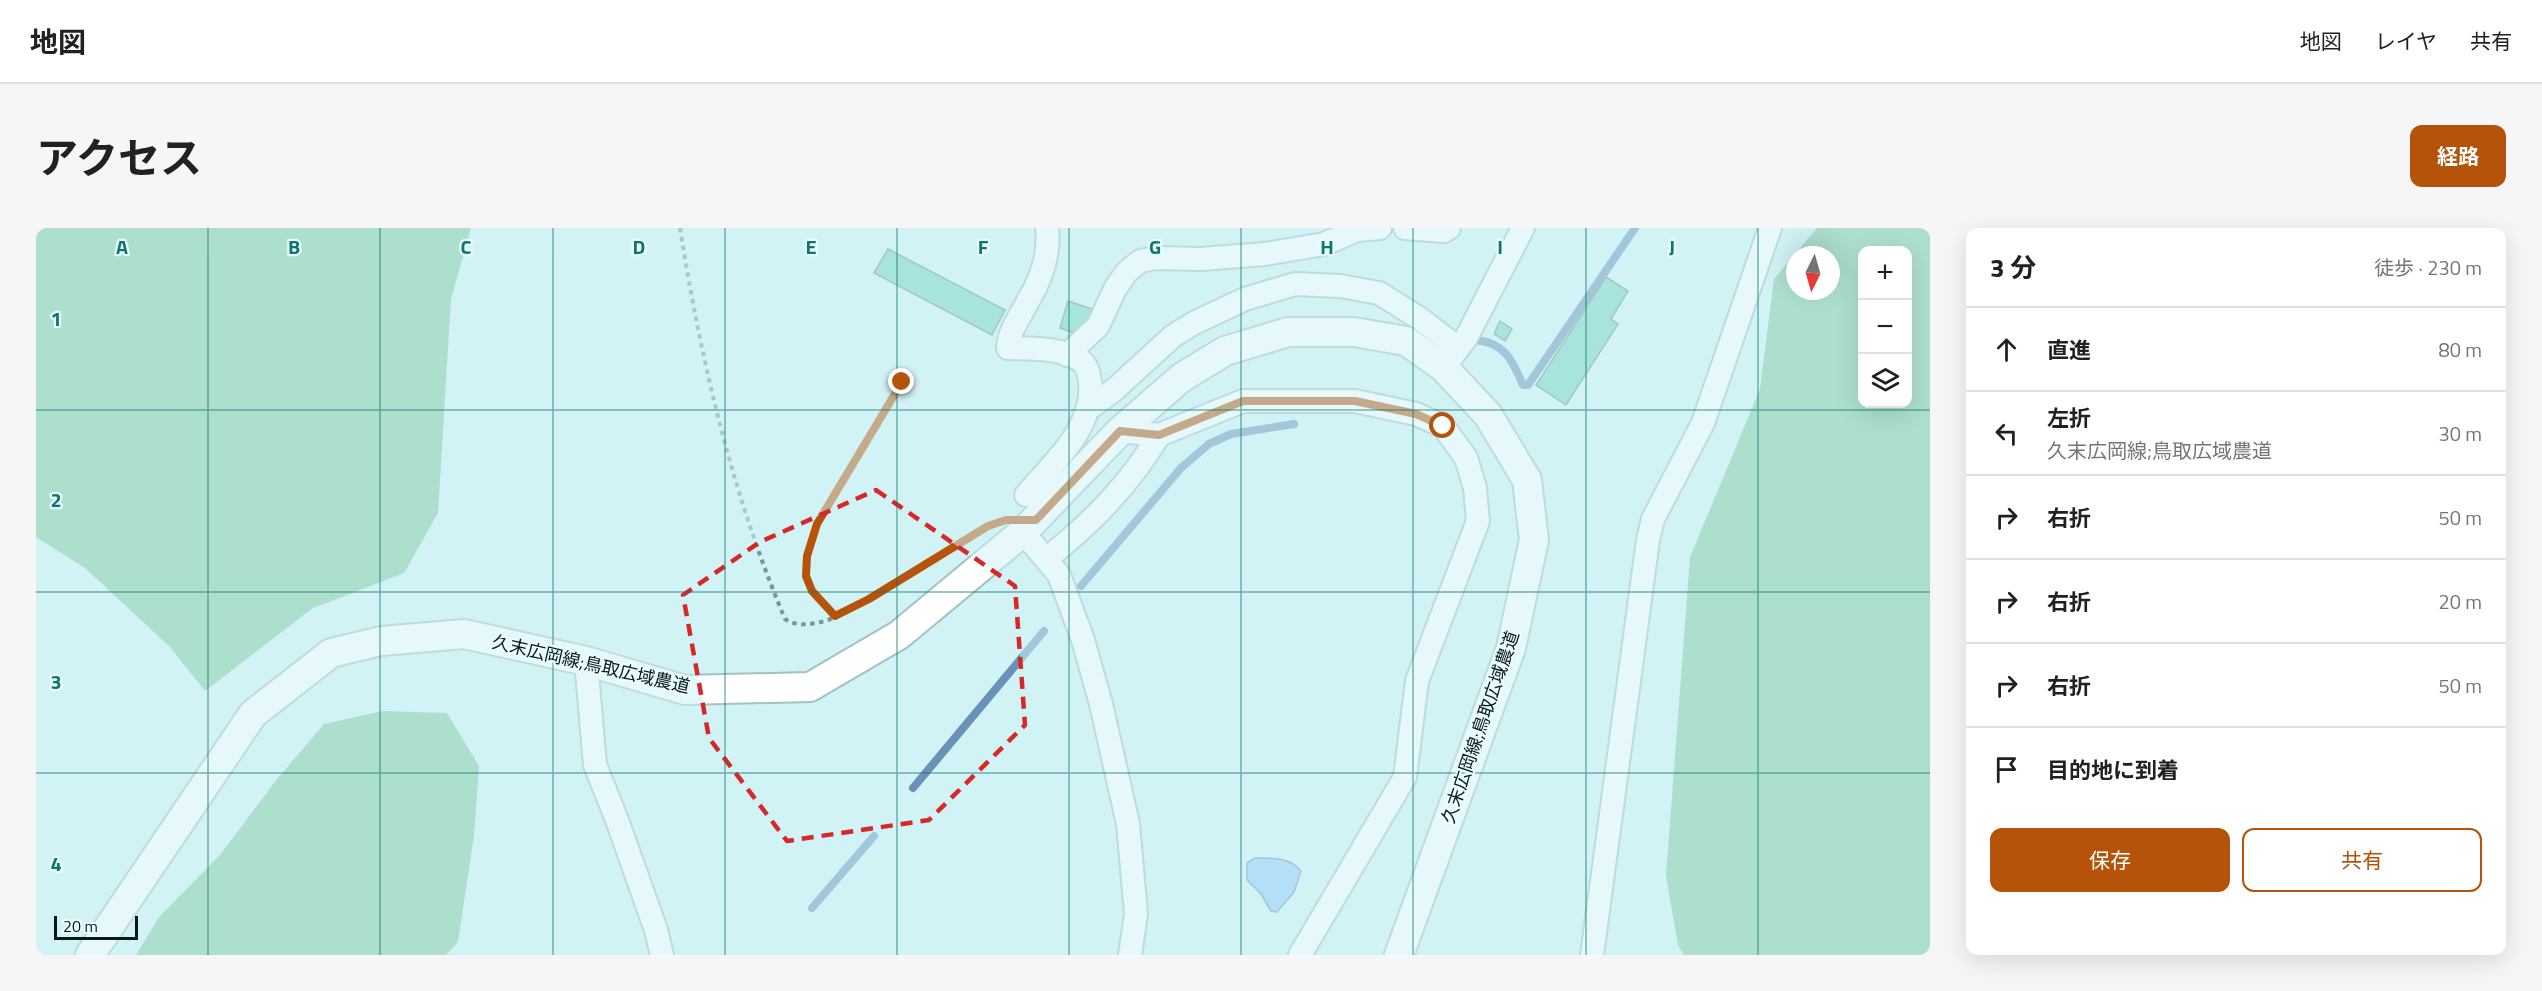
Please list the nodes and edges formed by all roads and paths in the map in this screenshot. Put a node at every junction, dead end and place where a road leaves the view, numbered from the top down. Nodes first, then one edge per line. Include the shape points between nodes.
1 (680, 228) edge
2 (1047, 228) edge
3 (1380, 228) edge
4 (1405, 228) edge
5 (1449, 228) edge
6 (1523, 228) edge
7 (1770, 228) edge
8 (1067, 355) junction
9 (1451, 358) junction
10 (902, 382) dead end
11 (1088, 409) junction
12 (1120, 431) junction
13 (1159, 435) junction
14 (1026, 495) dead end
15 (978, 532) dead end
16 (1023, 532) junction
17 (1046, 559) junction
18 (835, 616) junction
19 (586, 662) junction
20 (90, 955) edge
21 (662, 955) edge
22 (1130, 955) edge
23 (1300, 955) edge
24 (1399, 955) edge
25 (1592, 955) edge

1 - 18 path via 696,325 718,418 779,604 790,622 822,622
2 - 8 street via 1047,256 1030,298 1008,336 1008,348
3 - 8 street via 1357,230 1324,244 1265,254 1140,261 1115,289 1098,326
4 - 5 street
6 - 9 street via 1486,302
7 - 25 street via 1702,423 1653,519
8 - 11 street via 1082,362 1089,372
9 - 11 street via 1419,318 1379,293 1295,284 1245,298 1194,323 1173,336
9 - 12 street, 久末広岡線;鳥取広域農道 via 1406,341 1354,332 1288,332 1225,351 1182,378
9 - 24 street, 久末広岡線;鳥取広域農道 via 1527,480 1534,540 1511,648
10 - 18 path via 817,524 807,556 806,576 812,591
11 - 14 street via 1071,442
12 - 13 street
12 - 16 street, 久末広岡線;鳥取広域農道
13 - 17 street via 1113,498
13 - 23 street via 1243,401 1355,401 1416,414 1443,426 1466,458 1475,488 1478,521 1416,681 1405,777
15 - 18 path
16 - 17 street
16 - 19 street, 久末広岡線;鳥取広域農道 via 899,635 810,687 685,690
17 - 22 street via 1059,575 1083,640 1128,824 1136,914
19 - 20 street, 久末広岡線;鳥取広域農道 via 464,634 381,641 331,653 254,714
19 - 21 street via 595,765

